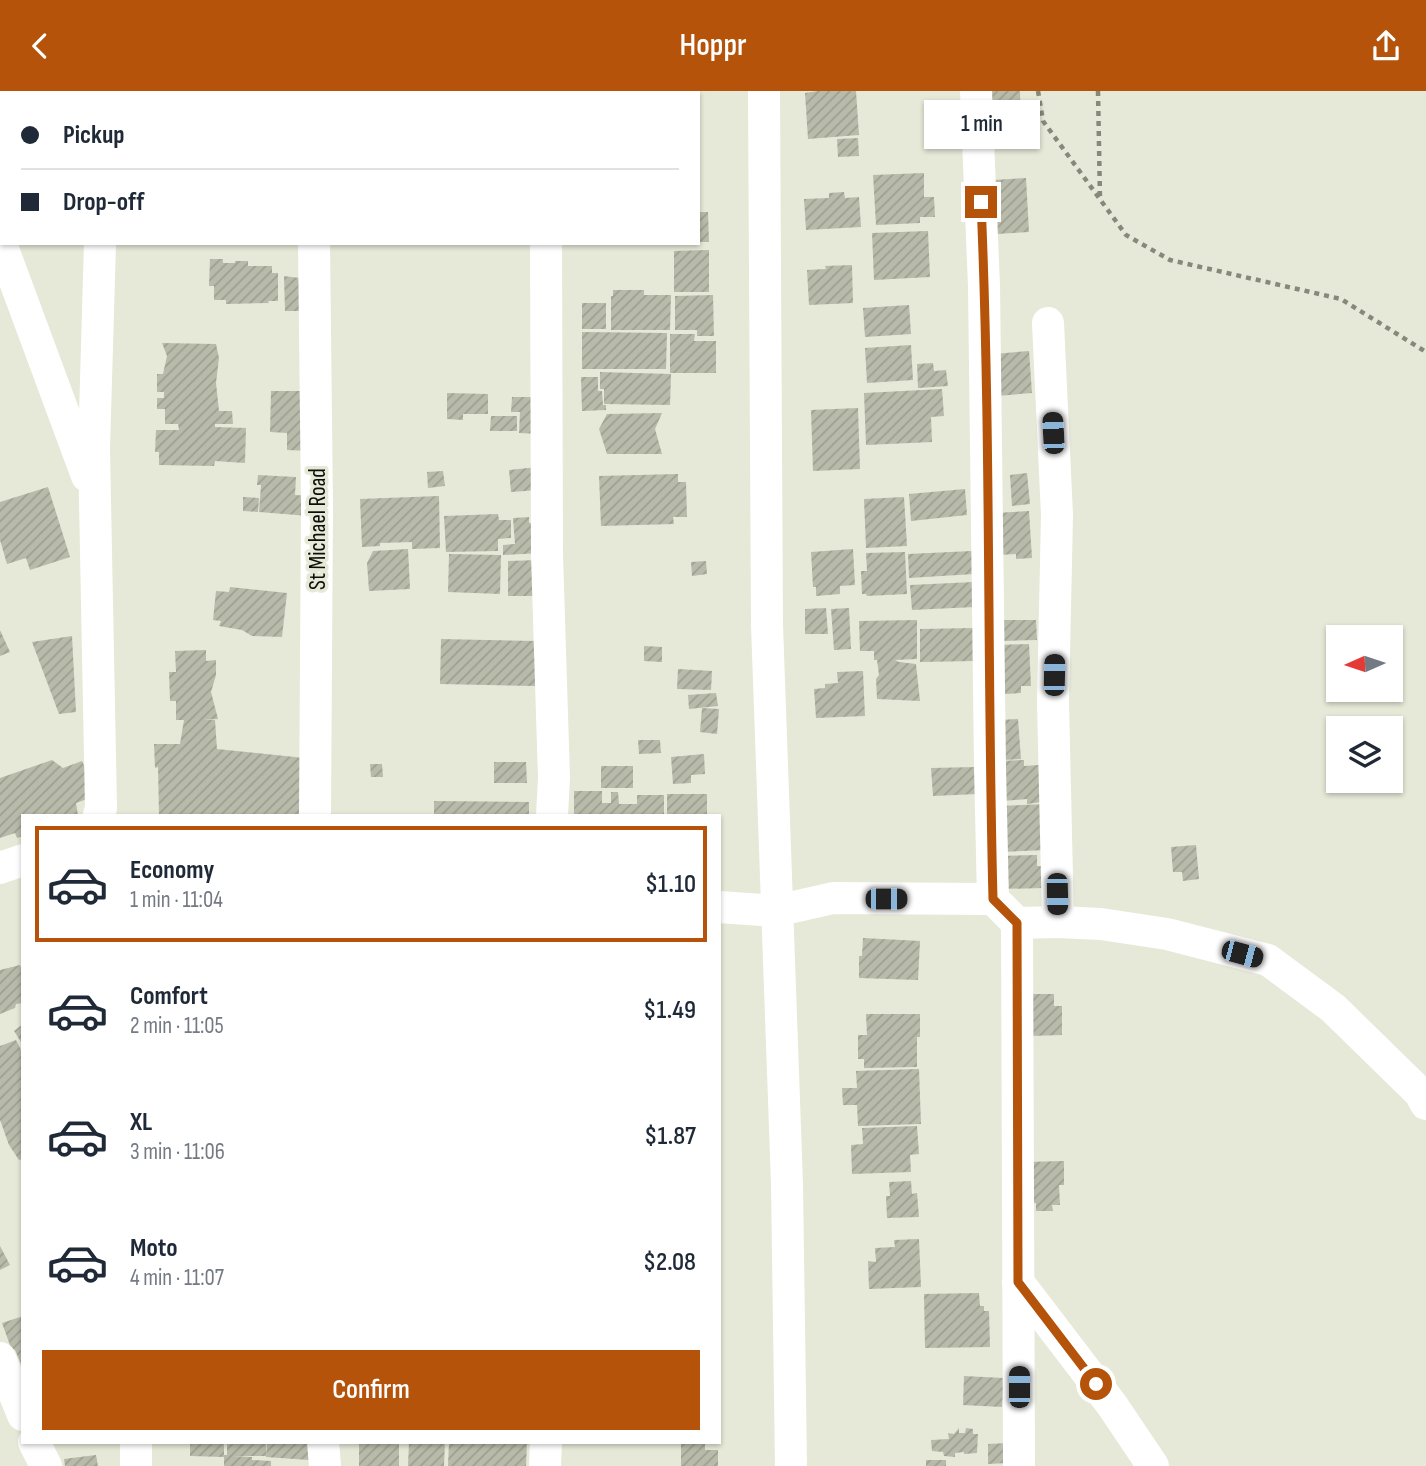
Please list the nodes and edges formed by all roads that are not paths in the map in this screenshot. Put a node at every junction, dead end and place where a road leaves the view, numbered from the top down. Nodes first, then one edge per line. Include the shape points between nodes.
1 (764, 91) edge
2 (976, 91) edge
3 (1, 245) edge
4 (100, 245) edge
5 (314, 245) edge
6 (546, 245) edge
7 (1048, 323) dead end
8 (95, 499) junction
9 (99, 814) edge
10 (315, 814) edge
11 (552, 814) edge
12 (21, 861) edge
13 (0, 868) edge
14 (993, 899) junction
15 (721, 907) edge
16 (776, 911) junction
17 (1058, 922) junction
18 (1017, 923) junction
19 (1426, 1104) edge
20 (1018, 1282) junction
21 (0, 1358) edge
22 (21, 1410) edge
23 (35, 1444) edge
24 (136, 1444) edge
25 (323, 1444) edge
26 (546, 1444) edge
27 (46, 1466) edge
28 (136, 1466) edge
29 (325, 1466) edge
30 (545, 1466) edge
31 (791, 1466) edge
32 (1019, 1466) edge
33 (1153, 1466) edge

1 - 16 street via 766,625
2 - 14 street via 984,286
3 - 8 street
4 - 8 street
5 - 10 street, St Michael Road
6 - 11 street
7 - 17 street via 1057,515 1053,702
8 - 9 street
12 - 13 street
14 - 16 street via 833,898
14 - 18 street
15 - 16 street
16 - 31 street via 787,1184
17 - 18 street
17 - 19 street via 1167,934 1268,960 1333,1008
18 - 20 street
20 - 32 street
20 - 33 street
21 - 22 street
23 - 27 street
24 - 28 street
25 - 29 street
26 - 30 street

